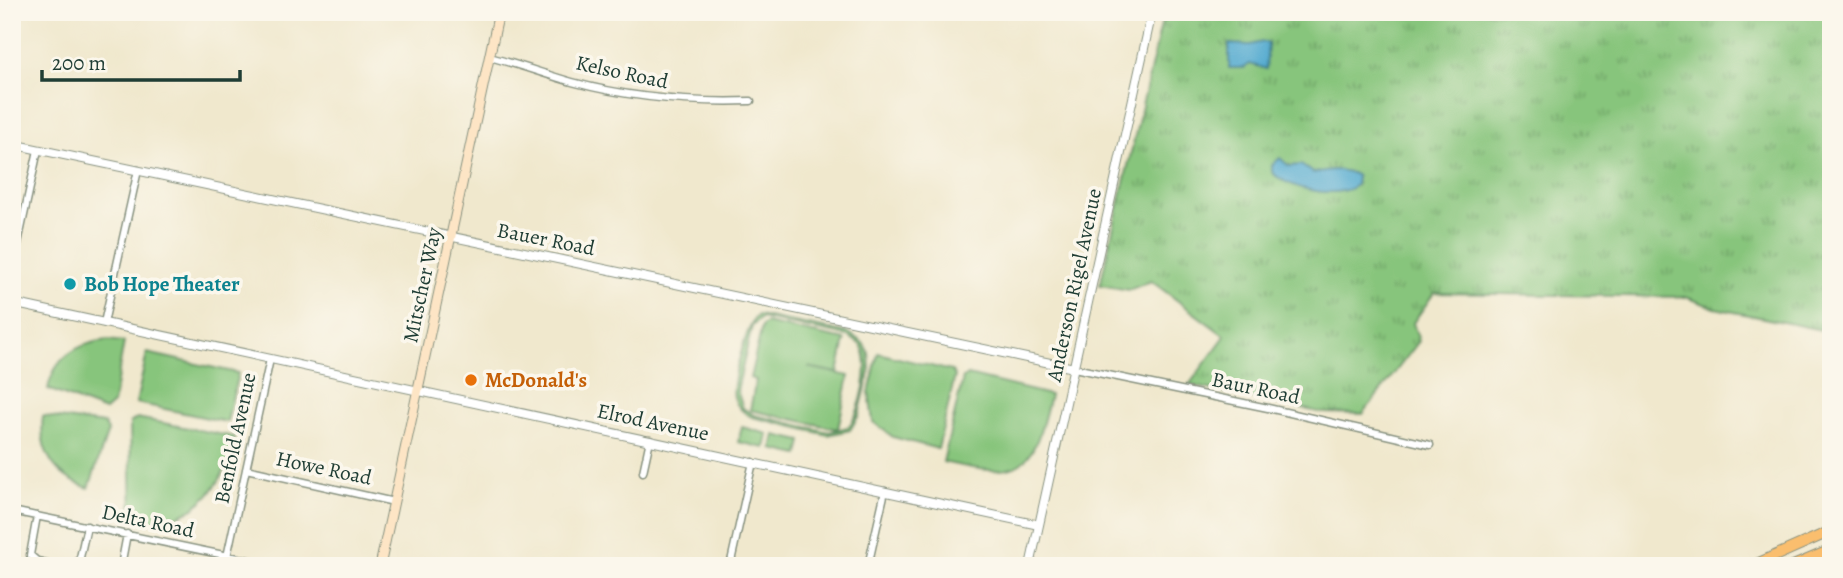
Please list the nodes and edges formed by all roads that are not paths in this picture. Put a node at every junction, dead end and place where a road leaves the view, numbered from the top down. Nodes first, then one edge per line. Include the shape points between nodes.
1 (499, 12) edge
2 (1152, 12) edge
3 (489, 57) junction
4 (751, 101) dead end
5 (12, 144) edge
6 (38, 149) junction
7 (138, 170) junction
8 (449, 238) junction
9 (12, 271) edge
10 (12, 303) edge
11 (104, 323) junction
12 (270, 359) junction
13 (1074, 368) junction
14 (417, 390) junction
15 (650, 439) junction
16 (1430, 445) dead end
17 (753, 462) junction
18 (246, 469) junction
19 (643, 472) dead end
20 (885, 491) junction
21 (394, 502) junction
22 (12, 511) edge
23 (37, 516) junction
24 (1039, 524) junction
25 (87, 526) junction
26 (1831, 531) edge
27 (127, 534) junction
28 (1831, 550) edge
29 (228, 555) junction
30 (60, 566) edge
31 (75, 566) edge
32 (121, 566) edge
33 (225, 566) edge
34 (277, 566) edge
35 (380, 566) edge
36 (730, 566) edge
37 (869, 566) edge
38 (1030, 566) edge
39 (1752, 566) edge
40 (1793, 566) edge

1 - 3 main road, Mitscher Way
2 - 13 street, Anderson Rigel Avenue
3 - 4 street, Kelso Road via 571,81 670,101
3 - 8 main road, Mitscher Way
5 - 6 street, Bauer Road
6 - 7 street, Bauer Road
6 - 9 street
7 - 8 street, Bauer Road
7 - 11 street
8 - 13 street, Bauer Road
8 - 14 main road, Mitscher Way
10 - 11 street, Elrod Avenue
11 - 12 street, Elrod Avenue
12 - 14 street, Elrod Avenue
12 - 18 street, Benfold Avenue
13 - 16 street, Baur Road
13 - 24 street, Anderson Rigel Avenue
14 - 15 street, Elrod Avenue
14 - 21 main road, Mitscher Way
15 - 17 street, Elrod Avenue
15 - 19 street
17 - 20 street, Elrod Avenue
17 - 36 street
18 - 21 street, Howe Road
18 - 29 street, Benfold Avenue
20 - 24 street, Elrod Avenue
20 - 37 street
21 - 35 main road, Mitscher Way
22 - 23 street, Delta Road
23 - 25 street, Delta Road
23 - 30 street via 30,555
24 - 38 street, Anderson Rigel Avenue
25 - 27 street, Delta Road
25 - 31 street
26 - 39 main road
27 - 29 street, Delta Road
27 - 32 street
28 - 40 main road
29 - 33 street, Benfold Avenue
29 - 34 street, Delta Road

